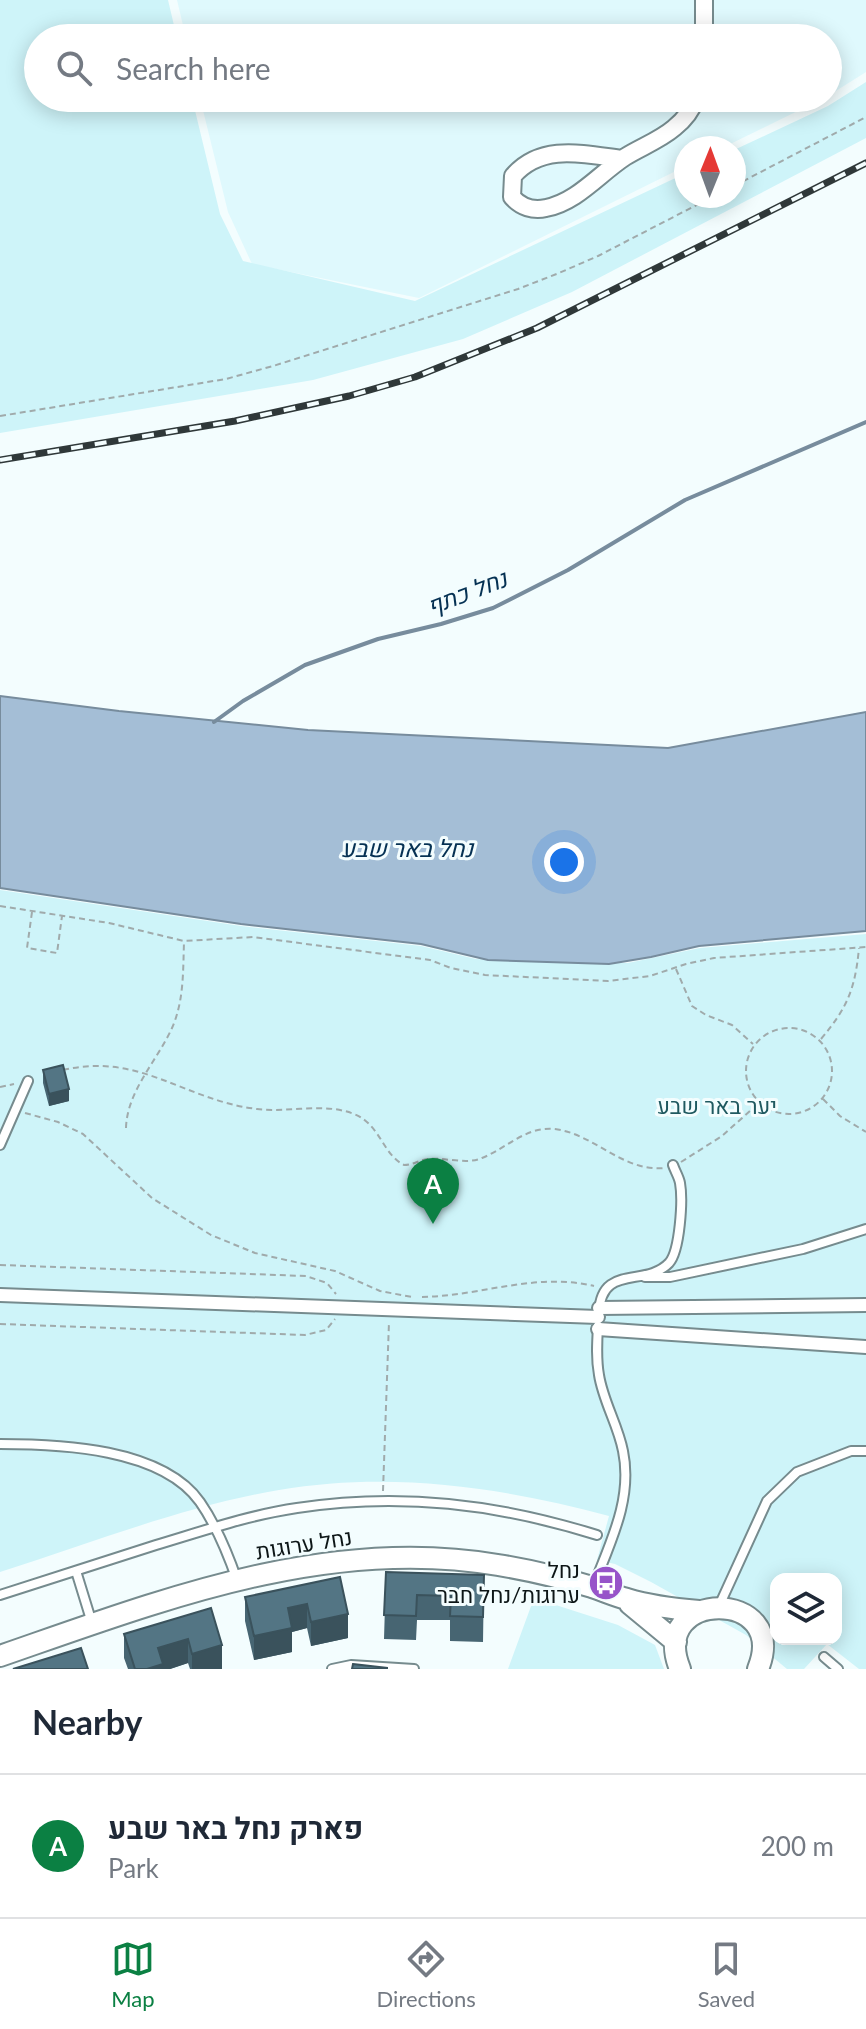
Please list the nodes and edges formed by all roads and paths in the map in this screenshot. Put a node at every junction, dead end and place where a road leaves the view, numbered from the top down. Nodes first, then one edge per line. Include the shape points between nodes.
1 (704, 0) edge
2 (704, 24) edge
3 (689, 112) edge
4 (866, 117) edge
5 (622, 159) junction
6 (746, 180) edge
7 (691, 208) edge
8 (0, 416) edge
9 (0, 906) edge
10 (32, 911) junction
11 (62, 916) junction
12 (184, 941) junction
13 (866, 947) edge
14 (859, 948) junction
15 (675, 967) junction
16 (820, 1040) junction
17 (754, 1044) junction
18 (62, 1070) edge
19 (147, 1074) junction
20 (28, 1081) joint
21 (0, 1087) edge
22 (822, 1099) junction
23 (760, 1102) junction
24 (16, 1111) junction
25 (126, 1128) dead end
26 (866, 1132) edge
27 (0, 1145) edge
28 (673, 1165) junction
29 (866, 1229) edge
30 (0, 1265) edge
31 (629, 1277) junction
32 (605, 1289) junction
33 (0, 1295) edge
34 (866, 1305) edge
35 (338, 1308) junction
36 (389, 1310) junction
37 (598, 1318) junction
38 (0, 1324) edge
39 (866, 1347) edge
40 (0, 1444) edge
41 (866, 1451) edge
42 (383, 1500) junction
43 (214, 1527) junction
44 (597, 1535) dead end
45 (76, 1571) junction
46 (237, 1580) junction
47 (593, 1587) junction
48 (0, 1595) edge
49 (623, 1599) junction
50 (709, 1609) junction
51 (92, 1624) junction
52 (676, 1642) junction
53 (0, 1656) edge
54 (824, 1657) dead end
55 (762, 1665) edge
56 (335, 1669) edge
57 (414, 1669) edge
58 (680, 1669) edge
59 (838, 1669) edge

1 - 2 street
3 - 5 street via 674,128
4 - 6 path
5 - 5 street via 577,153 535,159 513,176 512,197 527,207 550,208
7 - 8 path via 598,256 518,289 273,366 226,379
9 - 10 path
10 - 11 path
10 - 11 path via 27,948 57,953
11 - 12 path
12 - 15 path via 253,937 430,960 485,975 618,980
12 - 19 path via 179,1006
13 - 14 path
14 - 15 path via 714,958
14 - 16 path via 853,990 838,1020
15 - 17 path via 692,1006 732,1025
16 - 17 path via 804,1030 783,1028
16 - 22 path via 833,1071
17 - 23 path via 746,1077
18 - 19 path via 109,1065
19 - 25 path via 129,1104
19 - 28 path via 237,1106 331,1109 356,1115 378,1132 404,1165 426,1159 481,1160 523,1135 554,1129 636,1164
20 - 21 path
20 - 24 lane
22 - 23 path via 788,1114
22 - 26 path
23 - 28 path via 722,1136
24 - 27 lane
24 - 32 path via 83,1134 171,1212 211,1235 255,1253 335,1271 380,1291 440,1296 543,1281
28 - 31 lane via 680,1182 679,1225 670,1262
29 - 31 lane via 803,1249 670,1277
30 - 35 path via 306,1276 327,1283 338,1298
31 - 32 lane
32 - 37 lane
33 - 35 street
34 - 37 street
35 - 36 street
35 - 38 path via 326,1330 305,1335
36 - 37 street
36 - 42 path
37 - 39 street
37 - 47 lane via 599,1378 618,1431 626,1476 620,1518
40 - 43 lane via 49,1444 138,1461 174,1478 199,1501
41 - 50 lane via 851,1451 797,1472 767,1501
42 - 43 lane via 295,1508
42 - 44 lane via 481,1506
43 - 45 lane
43 - 46 lane
45 - 48 lane
45 - 51 lane
46 - 47 street, נחל ערוגות via 320,1563 410,1558 497,1565
46 - 51 street, נחל ערוגות
47 - 49 street, נחל ערוגות
49 - 50 street, נחל ערוגות
49 - 52 street, נחל ערוגות
50 - 52 street via 683,1626
50 - 55 street, נחל ערוגות via 739,1611 754,1624 762,1643
51 - 53 street, נחל ערוגות
52 - 58 street
54 - 59 lane
56 - 57 lane

